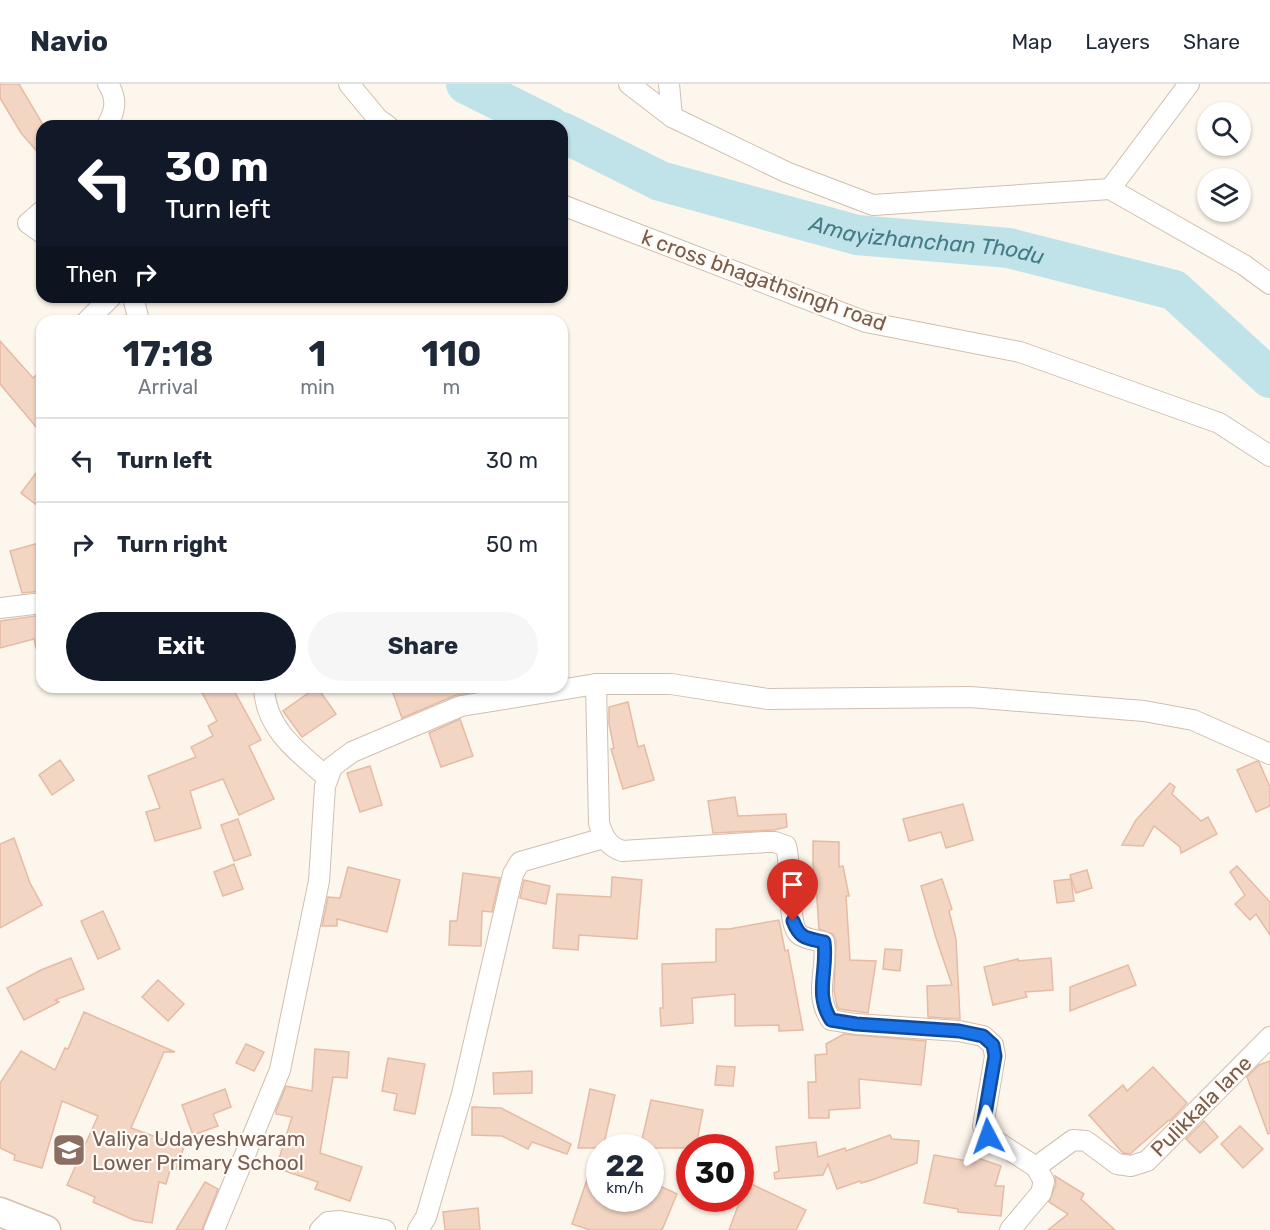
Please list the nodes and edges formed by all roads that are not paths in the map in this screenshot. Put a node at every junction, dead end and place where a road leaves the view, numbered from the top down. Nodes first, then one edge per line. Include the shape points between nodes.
1 (108, 84) edge
2 (349, 84) edge
3 (629, 84) edge
4 (669, 84) edge
5 (1189, 84) edge
6 (672, 117) junction
7 (110, 120) edge
8 (379, 120) edge
9 (1110, 189) junction
10 (568, 207) edge
11 (36, 216) edge
12 (36, 229) edge
13 (1270, 284) edge
14 (105, 303) edge
15 (93, 315) edge
16 (1270, 456) edge
17 (36, 604) edge
18 (0, 608) edge
19 (596, 684) junction
20 (568, 689) edge
21 (265, 693) edge
22 (541, 693) edge
23 (1270, 754) edge
24 (328, 778) junction
25 (604, 838) junction
26 (1270, 1037) edge
27 (1036, 1167) junction
28 (1, 1215) edge
29 (46, 1230) edge
30 (214, 1230) edge
31 (320, 1230) edge
32 (385, 1230) edge
33 (418, 1230) edge
34 (1010, 1230) edge

1 - 7 street via 114,103
2 - 8 street
3 - 6 street
4 - 6 street
5 - 9 street
6 - 9 street via 786,172 873,206
9 - 13 street via 1244,265
10 - 16 street, k cross bhagathsingh road via 866,322 1020,352 1219,423
11 - 12 street via 28,223
14 - 15 street
17 - 18 street
19 - 20 street
19 - 23 street via 671,684 768,699 970,697 1144,711 1193,720
19 - 25 street via 597,806
21 - 24 street via 268,711 289,745
22 - 24 street via 461,706 352,752 332,766
24 - 30 street via 319,880 280,1070
25 - 27 street via 622,851 766,842 786,846 793,921 798,934 824,942 821,998 831,1020 983,1036 993,1045 995,1056 983,1126 988,1136
25 - 33 street via 520,862 513,874 462,1094 426,1217
26 - 27 street, Pulikkala lane via 1146,1161 1131,1166 1118,1164 1086,1142 1072,1140
27 - 34 street via 1044,1181 1041,1193
28 - 29 main road
31 - 32 street via 327,1222 340,1221

